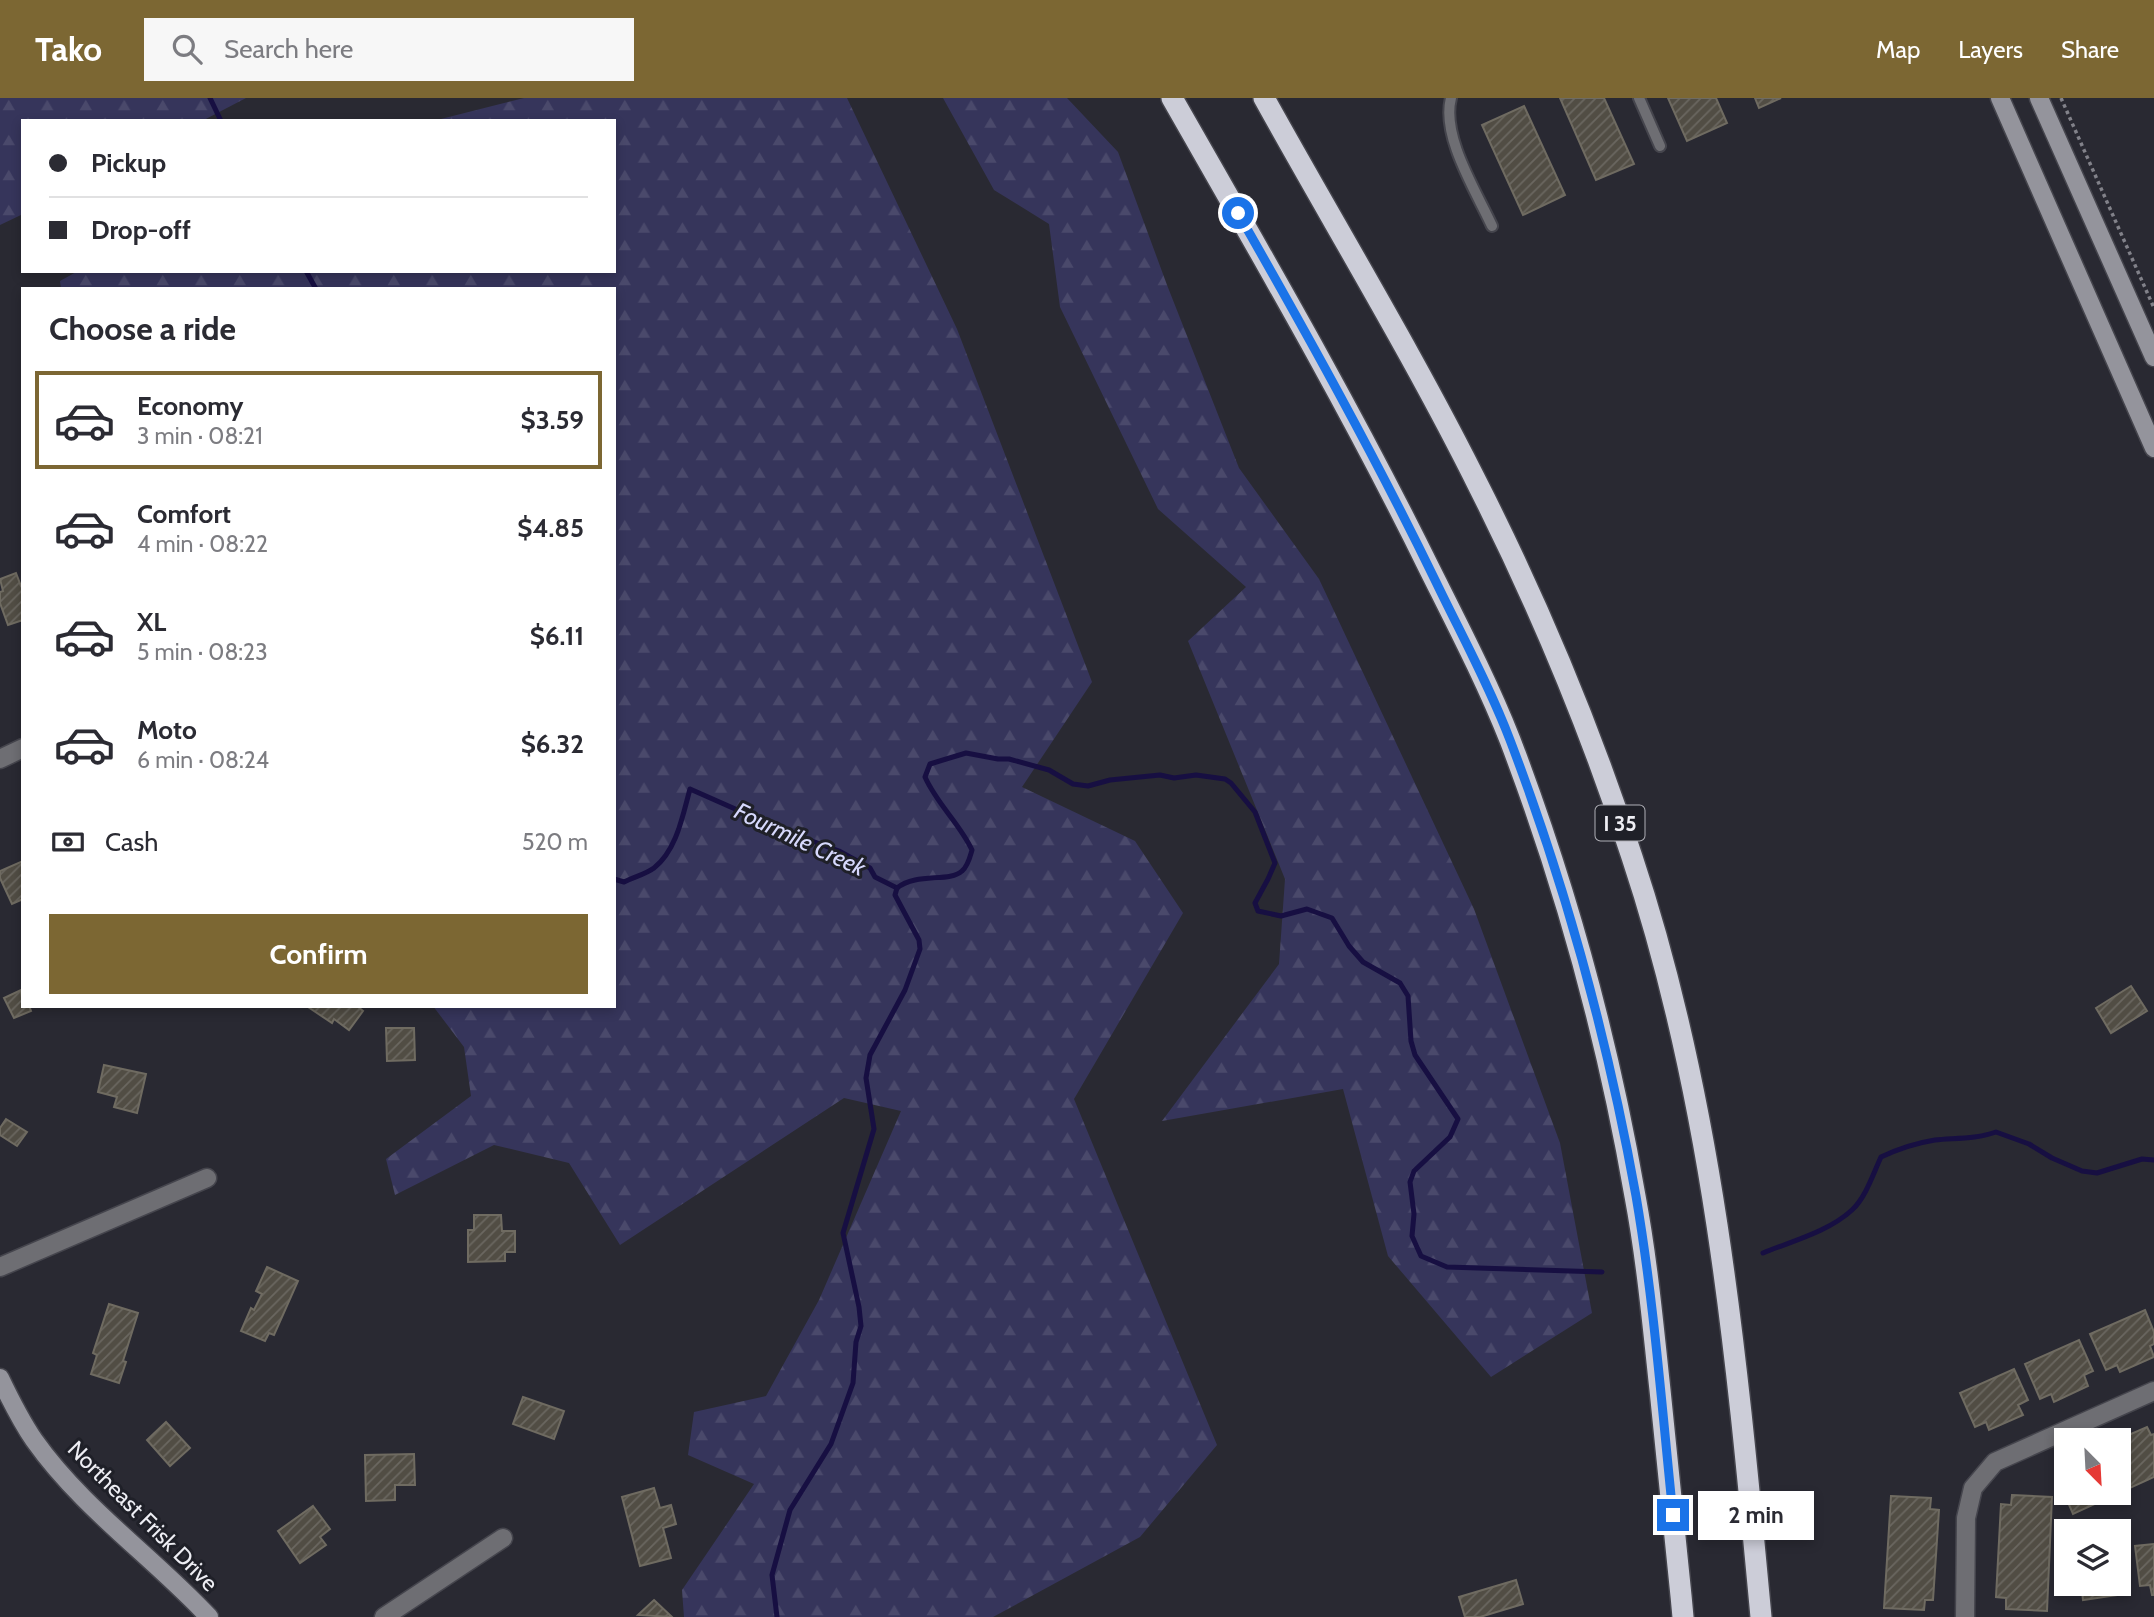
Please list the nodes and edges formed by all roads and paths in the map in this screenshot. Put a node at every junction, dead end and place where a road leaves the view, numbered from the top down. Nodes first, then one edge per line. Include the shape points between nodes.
1 (1172, 98) edge
2 (1264, 98) edge
3 (1451, 98) edge
4 (1639, 98) edge
5 (2000, 98) edge
6 (2039, 98) edge
7 (2061, 98) edge
8 (1660, 146) dead end
9 (1492, 226) dead end
10 (2154, 308) edge
11 (2154, 357) edge
12 (2154, 448) edge
13 (21, 749) edge
14 (0, 759) edge
15 (207, 1178) dead end
16 (0, 1267) edge
17 (0, 1378) edge
18 (2154, 1391) edge
19 (503, 1538) dead end
20 (209, 1617) edge
21 (384, 1617) edge
22 (1683, 1617) edge
23 (1761, 1617) edge
24 (1965, 1617) edge

1 - 22 highway via 1413,536 1509,737 1546,843 1608,1063 1636,1197
2 - 23 highway, I 35 via 1480,488 1548,632 1633,859 1666,971 1704,1141 1728,1295
3 - 9 lane via 1453,141
4 - 8 lane
5 - 12 main road
6 - 11 main road
7 - 10 path
13 - 14 street
15 - 16 street
17 - 20 main road, Northeast Frisk Drive via 34,1439 65,1478
18 - 24 street via 1994,1462 1973,1488 1966,1518
19 - 21 street

